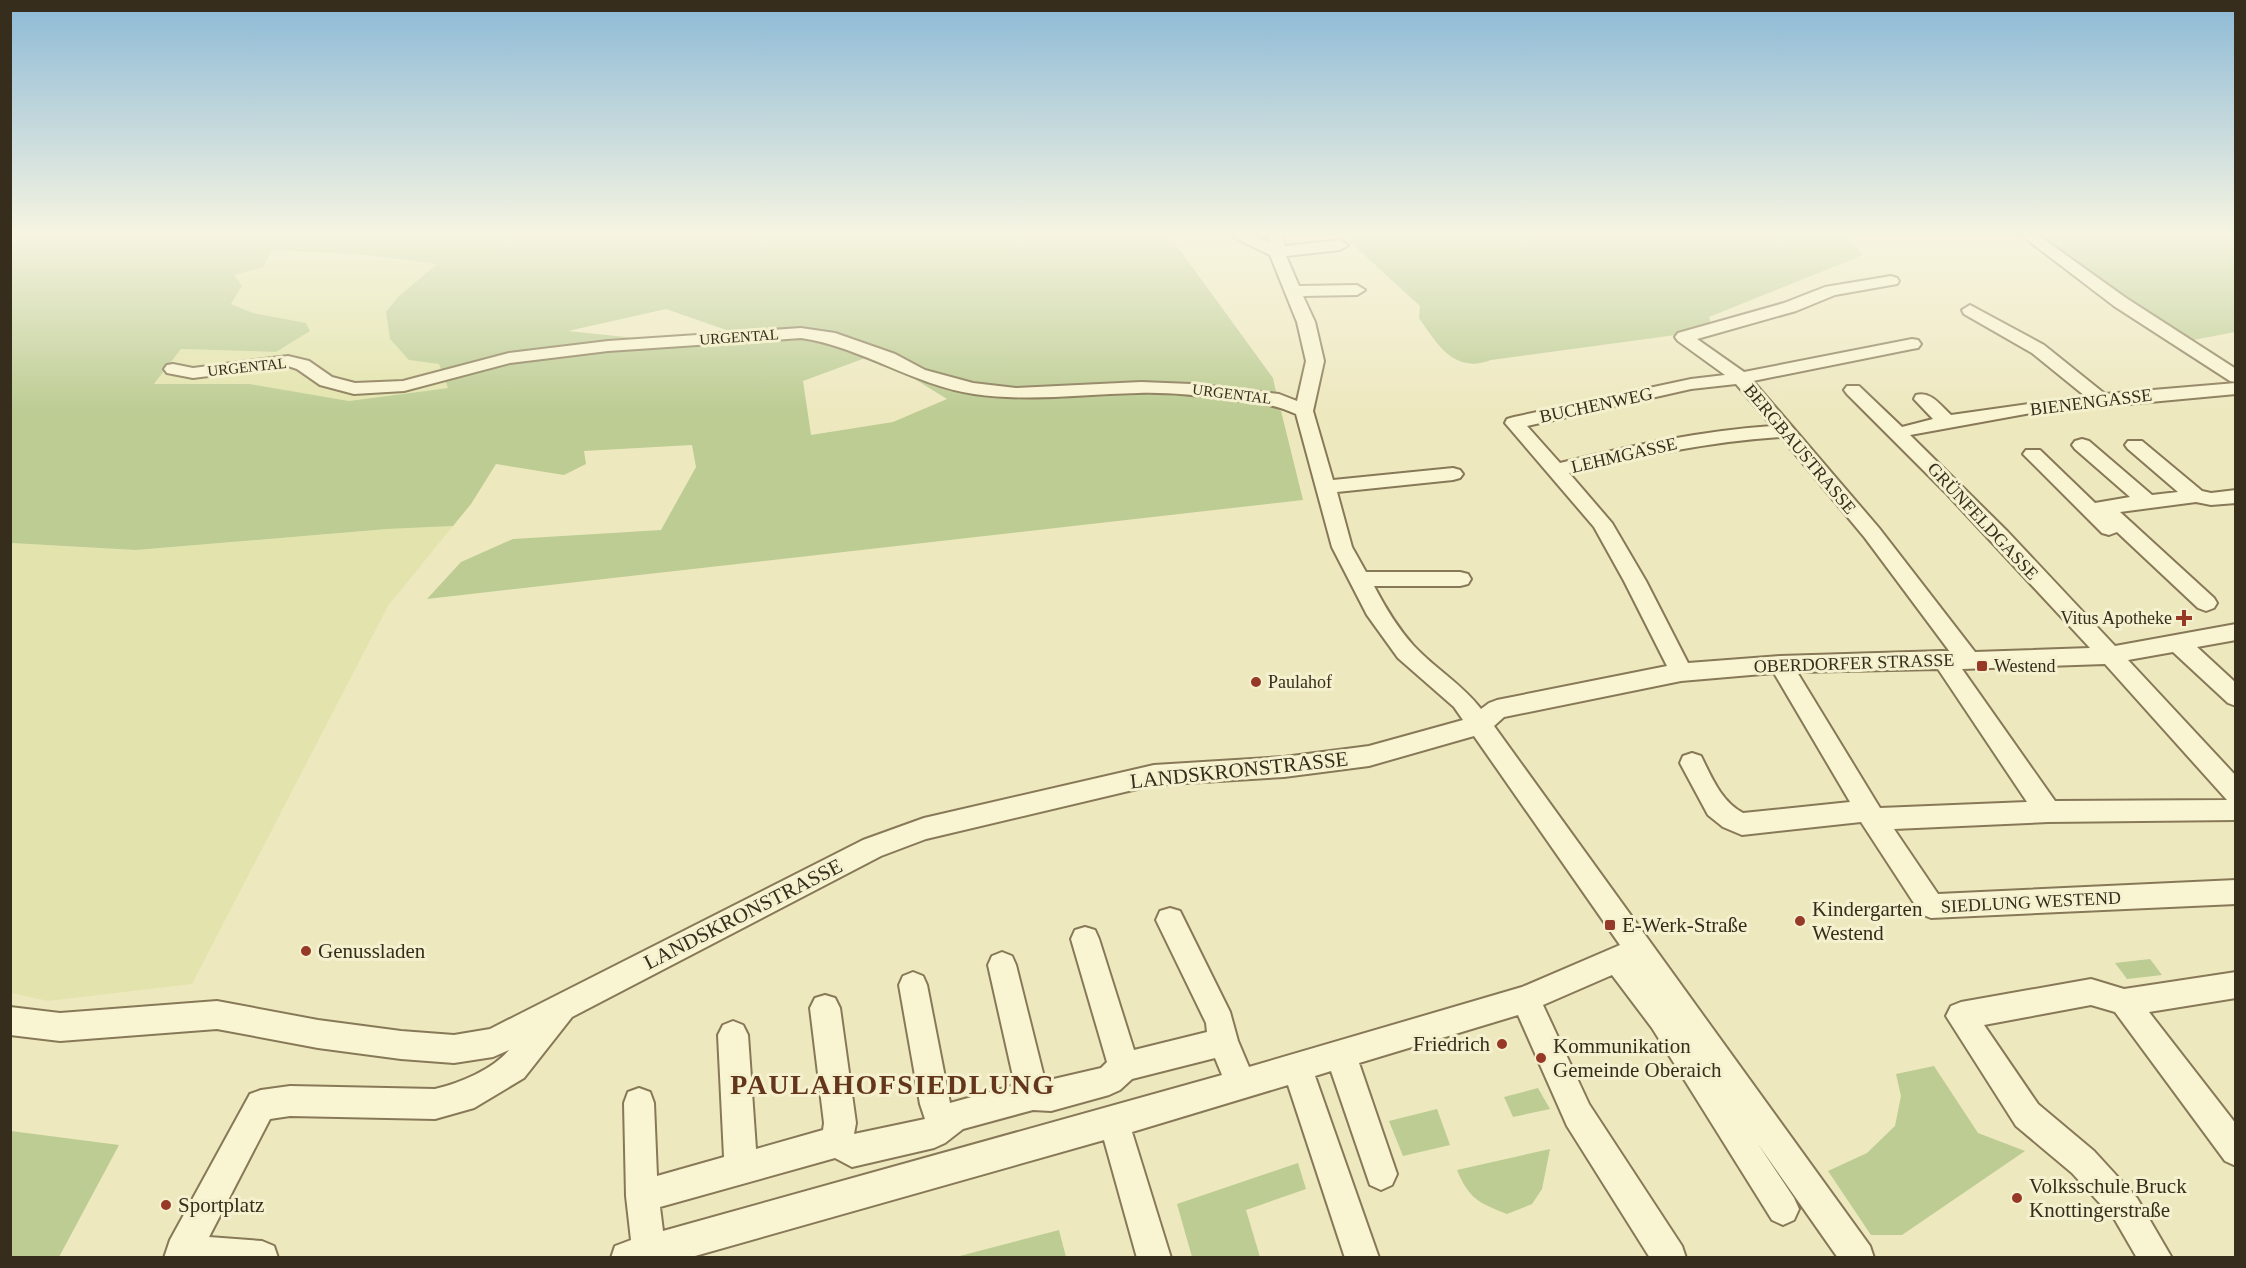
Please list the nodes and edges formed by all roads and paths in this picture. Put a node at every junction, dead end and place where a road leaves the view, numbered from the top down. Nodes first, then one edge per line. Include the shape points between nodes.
1 (1295, 294) edge
2 (1823, 294) edge
3 (2109, 294) edge
4 (1970, 310) dead end
5 (1911, 344) dead end
6 (173, 369) dead end
7 (1741, 378) junction
8 (2235, 378) edge
9 (2235, 388) edge
10 (1853, 390) dead end
11 (1923, 399) dead end
12 (2099, 399) junction
13 (1304, 411) junction
14 (1946, 421) junction
15 (1911, 429) dead end
16 (1785, 431) junction
17 (2082, 445) dead end
18 (2135, 445) dead end
19 (2033, 454) dead end
20 (1556, 470) junction
21 (1453, 474) dead end
22 (1326, 487) junction
23 (2196, 496) junction
24 (2235, 496) edge
25 (2148, 502) junction
26 (1358, 579) junction
27 (1460, 579) dead end
28 (2206, 603) junction
29 (2235, 631) edge
30 (2178, 643) junction
31 (2109, 655) junction
32 (1943, 659) junction
33 (1968, 659) junction
34 (1780, 664) junction
35 (1681, 672) junction
36 (2235, 697) edge
37 (1480, 725) junction
38 (1692, 763) dead end
39 (2235, 793) edge
40 (2235, 810) edge
41 (2048, 812) junction
42 (1870, 815) junction
43 (2235, 892) edge
44 (1170, 920) dead end
45 (1085, 939) dead end
46 (1628, 955) junction
47 (1002, 965) dead end
48 (913, 985) dead end
49 (2235, 985) edge
50 (1526, 999) junction
51 (2124, 1002) junction
52 (564, 1008) junction
53 (825, 1008) dead end
54 (10, 1021) edge
55 (733, 1035) dead end
56 (1223, 1042) junction
57 (1341, 1055) junction
58 (1124, 1067) junction
59 (1297, 1068) junction
60 (1242, 1085) junction
61 (1033, 1095) junction
62 (639, 1103) dead end
63 (1114, 1122) junction
64 (944, 1125) junction
65 (837, 1142) junction
66 (2235, 1150) edge
67 (741, 1169) junction
68 (1381, 1174) dead end
69 (642, 1196) junction
70 (1783, 1209) dead end
71 (655, 1253) edge
72 (181, 1255) edge
73 (262, 1257) edge
74 (1154, 1257) edge
75 (1362, 1257) edge
76 (1670, 1257) edge
77 (1858, 1257) edge
78 (2156, 1257) edge

1 - 13 street via 1315,361
2 - 7 street, BERGBAUSTRASSE via 1684,337
3 - 8 street
4 - 12 street via 2038,349
5 - 7 street
6 - 13 street, URGENTAL via 193,373 288,361 303,365 326,381 354,389 404,386 509,358 608,346 801,333 828,337 889,358 919,374 972,388 1016,393 1141,387 1191,389 1279,400
7 - 16 street, BERGBAUSTRASSE
7 - 20 street, BUCHENWEG via 1691,384 1514,423
9 - 12 street, BIENENGASSE
10 - 31 street, GRÜNFELDGASSE via 1904,438
11 - 14 street
12 - 14 street, BIENENGASSE
13 - 22 street
14 - 15 street, BIENENGASSE
16 - 20 street, LEHMGASSE via 1724,435 1656,446
16 - 33 street, BERGBAUSTRASSE via 1872,533
17 - 25 street
18 - 23 street
19 - 28 street via 2178,595
20 - 35 street, LEHMGASSE via 1602,523
21 - 22 street
22 - 26 street via 1342,547
23 - 24 street
23 - 25 street
25 - 28 street via 2103,507
26 - 27 street
26 - 37 street via 1378,615 1406,652 1462,701
28 - 29 street
29 - 30 street, OBERDORFER STRASSE
30 - 31 street, OBERDORFER STRASSE
30 - 36 street
31 - 33 street, OBERDORFER STRASSE
31 - 39 street
32 - 33 street, OBERDORFER STRASSE
32 - 34 street, OBERDORFER STRASSE
32 - 41 street
34 - 35 street, OBERDORFER STRASSE
34 - 42 street, SIEDLUNG WESTEND
35 - 37 street, OBERDORFER STRASSE via 1497,709
37 - 46 street
37 - 52 street, LANDSKRONSTRASSE via 1369,756 1284,767 1154,775 924,829 872,848
38 - 42 street via 1718,811 1742,824
40 - 41 street
41 - 42 street
42 - 43 street, SIEDLUNG WESTEND via 1931,906
44 - 56 street via 1220,1022
45 - 58 street
46 - 50 street
46 - 70 street via 1645,993
46 - 77 street
47 - 61 street
48 - 64 street via 935,1104
49 - 51 street
50 - 57 street
50 - 76 street via 1578,1115
51 - 66 street
51 - 78 street via 2091,992 1961,1016 2027,1115 2083,1162 2126,1209
52 - 54 street, LANDSKRONSTRASSE via 493,1043 454,1049 318,1034 217,1015 60,1027
52 - 72 street via 513,1068 463,1097 435,1104 290,1101 261,1106
53 - 65 street via 840,1123
55 - 67 street
56 - 58 street
56 - 60 street
57 - 59 street
57 - 68 street
58 - 61 street via 1109,1080 1051,1096
59 - 60 street
59 - 75 street
60 - 63 street
61 - 64 street via 955,1116
62 - 69 street
63 - 71 street
63 - 74 street
64 - 65 street via 934,1132 852,1151
65 - 67 street
67 - 69 street
69 - 71 street
72 - 73 street

